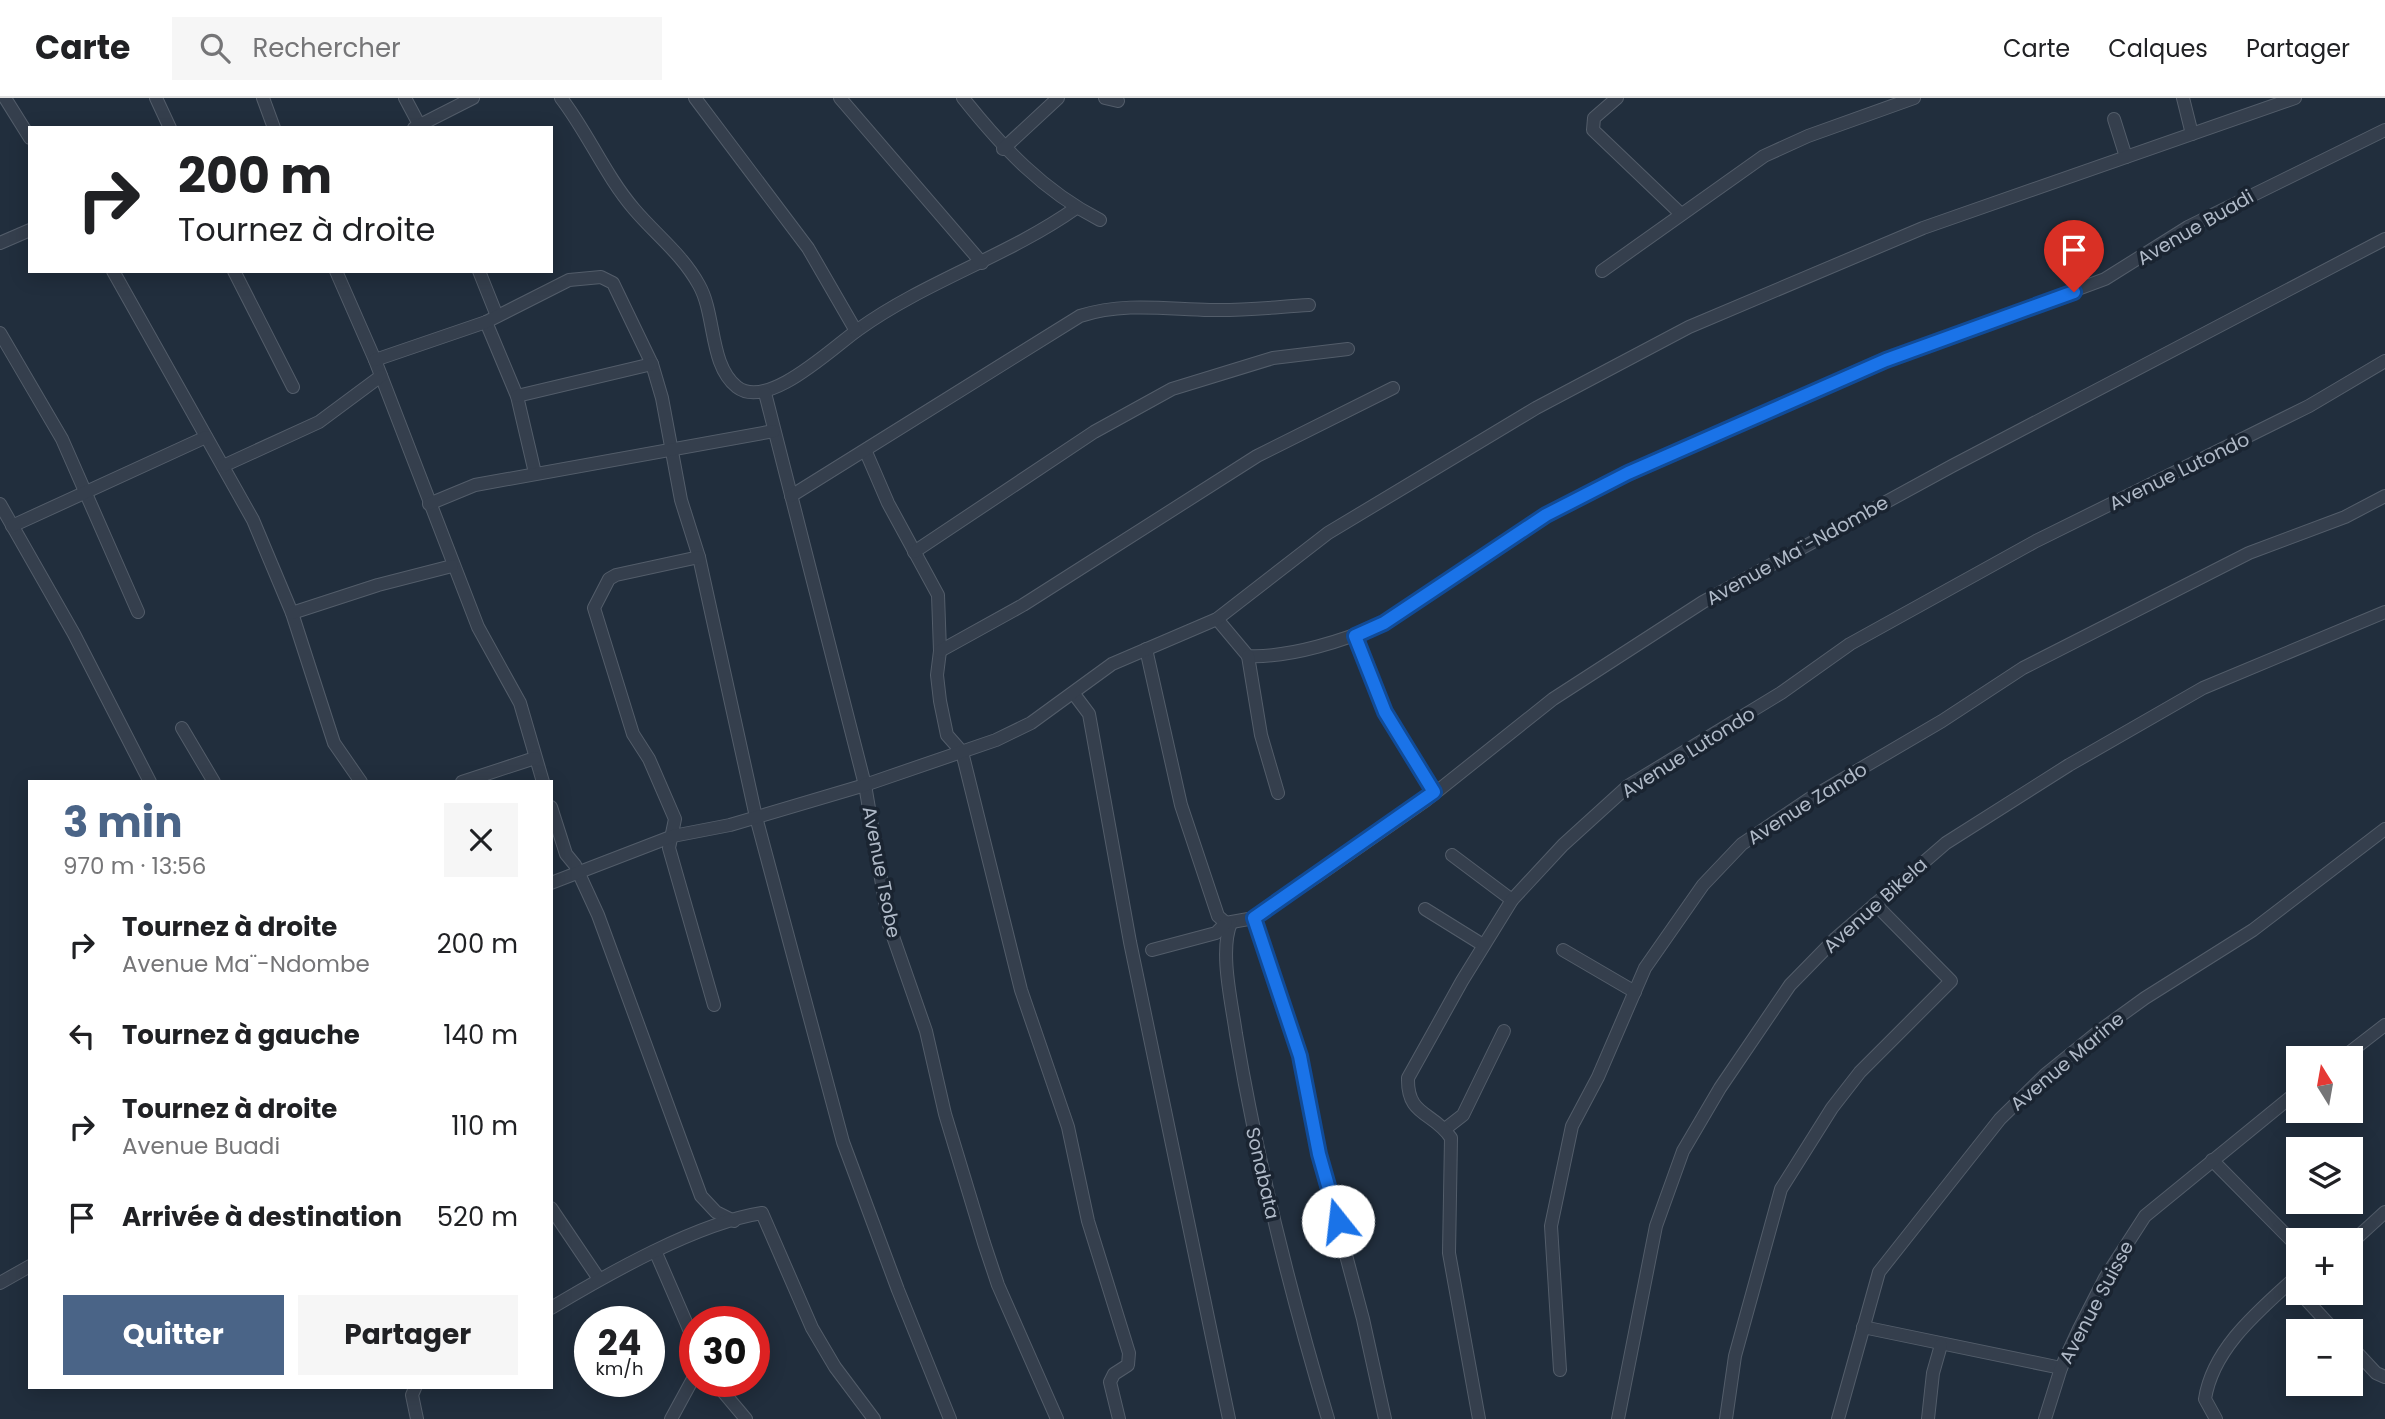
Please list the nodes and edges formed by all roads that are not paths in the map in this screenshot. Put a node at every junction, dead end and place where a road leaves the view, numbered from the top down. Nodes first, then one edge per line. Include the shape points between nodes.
1 (5, 98) edge
2 (156, 98) edge
3 (263, 98) edge
4 (405, 98) edge
5 (472, 98) edge
6 (561, 98) edge
7 (695, 98) edge
8 (840, 98) edge
9 (963, 98) edge
10 (1058, 98) edge
11 (1617, 98) edge
12 (1914, 98) edge
13 (2183, 98) edge
14 (2295, 98) edge
15 (2114, 119) dead end
16 (169, 126) edge
17 (273, 126) edge
18 (418, 126) edge
19 (420, 126) edge
20 (2385, 130) edge
21 (2192, 134) junction
22 (28, 135) edge
23 (1003, 149) junction
24 (2126, 157) junction
25 (1076, 208) junction
26 (1681, 214) junction
27 (1100, 219) dead end
28 (28, 231) edge
29 (2385, 239) edge
30 (0, 243) edge
31 (982, 263) junction
32 (1602, 271) dead end
33 (114, 273) edge
34 (235, 273) edge
35 (337, 273) edge
36 (480, 273) edge
37 (1309, 305) dead end
38 (492, 319) junction
39 (856, 331) junction
40 (0, 333) edge
41 (1348, 349) dead end
42 (375, 360) junction
43 (2385, 361) edge
44 (652, 363) junction
45 (381, 376) junction
46 (293, 387) dead end
47 (1393, 388) dead end
48 (765, 393) junction
49 (517, 396) junction
50 (775, 430) junction
51 (206, 437) junction
52 (670, 449) junction
53 (866, 452) junction
54 (223, 466) junction
55 (535, 473) junction
56 (84, 490) junction
57 (792, 496) junction
58 (2385, 496) edge
59 (0, 504) edge
60 (429, 504) junction
61 (6, 521) edge
62 (914, 552) junction
63 (699, 557) junction
64 (453, 566) junction
65 (138, 612) dead end
66 (2385, 612) edge
67 (292, 613) junction
68 (1217, 619) junction
69 (1355, 636) junction
70 (1146, 649) junction
71 (940, 651) junction
72 (1248, 656) junction
73 (1074, 694) junction
74 (182, 728) dead end
75 (962, 752) junction
76 (535, 758) junction
77 (149, 780) edge
78 (213, 780) edge
79 (360, 780) edge
80 (468, 780) edge
81 (542, 780) edge
82 (865, 785) junction
83 (1434, 792) junction
84 (1278, 793) dead end
85 (553, 813) edge
86 (756, 817) junction
87 (2385, 829) edge
88 (673, 836) junction
89 (1452, 855) dead end
90 (579, 874) junction
91 (553, 882) edge
92 (1512, 900) junction
93 (1875, 904) junction
94 (1425, 909) dead end
95 (1250, 919) junction
96 (1229, 923) junction
97 (1483, 945) junction
98 (1152, 950) dead end
99 (1563, 950) dead end
100 (1634, 992) junction
101 (713, 1005) dead end
102 (2385, 1026) edge
103 (1504, 1031) dead end
104 (2358, 1046) edge
105 (2286, 1101) edge
106 (1445, 1129) junction
107 (2212, 1160) junction
108 (705, 1203) junction
109 (553, 1211) edge
110 (2385, 1212) edge
111 (734, 1221) junction
112 (705, 1229) junction
113 (2363, 1232) edge
114 (2286, 1235) edge
115 (656, 1253) junction
116 (28, 1267) edge
117 (599, 1279) junction
118 (0, 1283) edge
119 (2286, 1286) edge
120 (2311, 1305) edge
121 (679, 1306) edge
122 (553, 1307) edge
123 (2324, 1319) edge
124 (1863, 1327) junction
125 (1941, 1345) junction
126 (2363, 1359) edge
127 (2061, 1368) junction
128 (1560, 1370) dead end
129 (2385, 1377) edge
130 (415, 1389) edge
131 (683, 1397) edge
132 (727, 1397) edge
133 (416, 1419) edge
134 (671, 1419) edge
135 (746, 1419) edge
136 (874, 1419) edge
137 (950, 1419) edge
138 (1057, 1419) edge
139 (1119, 1419) edge
140 (1229, 1419) edge
141 (1328, 1419) edge
142 (1385, 1419) edge
143 (1479, 1419) edge
144 (1618, 1419) edge
145 (1726, 1419) edge
146 (1838, 1419) edge
147 (1928, 1419) edge
148 (2045, 1419) edge
149 (2216, 1419) edge

1 - 22 street
2 - 16 street
3 - 17 street
4 - 18 street
5 - 19 street
6 - 48 street via 633,208 674,247 701,287 726,376 739,388
7 - 39 street via 807,248
8 - 31 street
9 - 23 street
10 - 23 street
11 - 26 street via 1594,118 1593,130
12 - 26 street via 1764,156
13 - 21 street
14 - 21 street
15 - 24 street
20 - 69 street, Avenue Buadi via 2200,221 2105,279 1886,360 1628,473 1546,515 1384,623
21 - 24 street
23 - 25 street
24 - 68 street via 1923,228 1689,327 1536,408 1328,533
25 - 27 street
25 - 31 street
26 - 32 street
28 - 30 street
29 - 83 street, Avenue Ma¨-Ndombe via 1703,602 1553,699
31 - 39 street via 883,311
33 - 51 street
34 - 46 street
35 - 42 street
36 - 38 street
37 - 53 street via 1213,310 1107,307 1080,316 975,379
38 - 42 street
38 - 44 street via 569,280 601,277 613,283
38 - 49 street
39 - 48 street
40 - 56 street via 62,439
41 - 62 street via 1273,358 1172,389 1094,432
42 - 45 street
43 - 92 street, Avenue Lutondo via 2309,406 2036,541 1850,644 1782,693 1628,786
44 - 49 street
44 - 52 street
45 - 54 street via 319,422
45 - 60 street
47 - 71 street via 1256,456 1023,605
48 - 50 street, Avenue Tsobe
49 - 55 street
50 - 52 street
50 - 57 street, Avenue Tsobe
51 - 54 street
51 - 56 street
52 - 55 street
52 - 63 street
53 - 57 street
53 - 62 street
54 - 67 street via 253,520
55 - 60 street via 475,485
56 - 61 street
56 - 65 street
57 - 82 street, Avenue Tsobe
58 - 100 street, Avenue Zando via 2345,517 2249,553 2109,621 1809,799 1742,844 1703,885 1660,945
59 - 61 street
60 - 64 street
61 - 77 street via 74,634
62 - 71 street via 938,595
63 - 86 street
63 - 88 street via 616,575 609,579 594,608 634,734 675,819
64 - 67 street
64 - 76 street via 478,627 520,703
66 - 93 street, Avenue Bikela via 2203,688 2137,724 1946,843
67 - 79 street via 334,743
68 - 70 street
68 - 72 street
69 - 72 street, Avenue Buadi via 1280,655
69 - 83 street via 1385,712
70 - 73 street via 1112,664
70 - 96 street via 1181,805 1218,916
71 - 75 street via 937,675 947,735
72 - 84 street via 1261,735
73 - 75 street via 1031,723
73 - 140 street via 1089,714 1130,942
74 - 78 street
75 - 82 street
75 - 139 street via 1021,990 1068,1127 1088,1221 1129,1353 1128,1365 1110,1382
76 - 80 street
76 - 81 street
82 - 86 street
82 - 138 street, Avenue Tsobe via 889,925 926,1031 959,1165 998,1285
83 - 95 street, Avenue Ma¨-Ndombe
85 - 90 street via 566,854
86 - 88 street
86 - 137 street via 843,1142
87 - 124 street, Avenue Marine via 2253,930 2145,998 2045,1075 2000,1119 1887,1260
88 - 90 street
88 - 101 street via 669,848
89 - 92 street
90 - 91 street
90 - 108 street
92 - 97 street, Avenue Lutondo
93 - 144 street, Avenue Bikela via 1777,1001 1690,1137 1656,1226
93 - 145 street via 1951,981 1860,1072 1781,1189 1738,1342
94 - 97 street
95 - 96 street
95 - 142 street via 1300,1056 1319,1154
96 - 98 street via 1216,933
96 - 141 street, Sonabata via 1226,940 1232,1006 1253,1134
97 - 106 street, Avenue Lutondo via 1408,1078 1414,1107
99 - 100 street
100 - 128 street, Avenue Zando via 1572,1126 1551,1226
102 - 104 street
103 - 106 street via 1463,1115
105 - 107 street, Avenue Suisse
106 - 143 street via 1452,1147 1448,1237 1452,1280
107 - 114 street
107 - 127 street, Avenue Suisse via 2145,1216 2105,1278
108 - 111 street
108 - 112 street
109 - 117 street
110 - 113 street
111 - 112 street
111 - 136 street via 765,1214 812,1328
112 - 115 street
115 - 117 street
115 - 121 street
116 - 118 street
117 - 122 street
119 - 149 street via 2255,1315 2216,1366 2205,1399
120 - 123 street
124 - 125 street
124 - 146 street, Avenue Marine
125 - 127 street
125 - 147 street
126 - 129 street
127 - 148 street, Avenue Suisse
130 - 133 street
131 - 134 street
132 - 135 street

